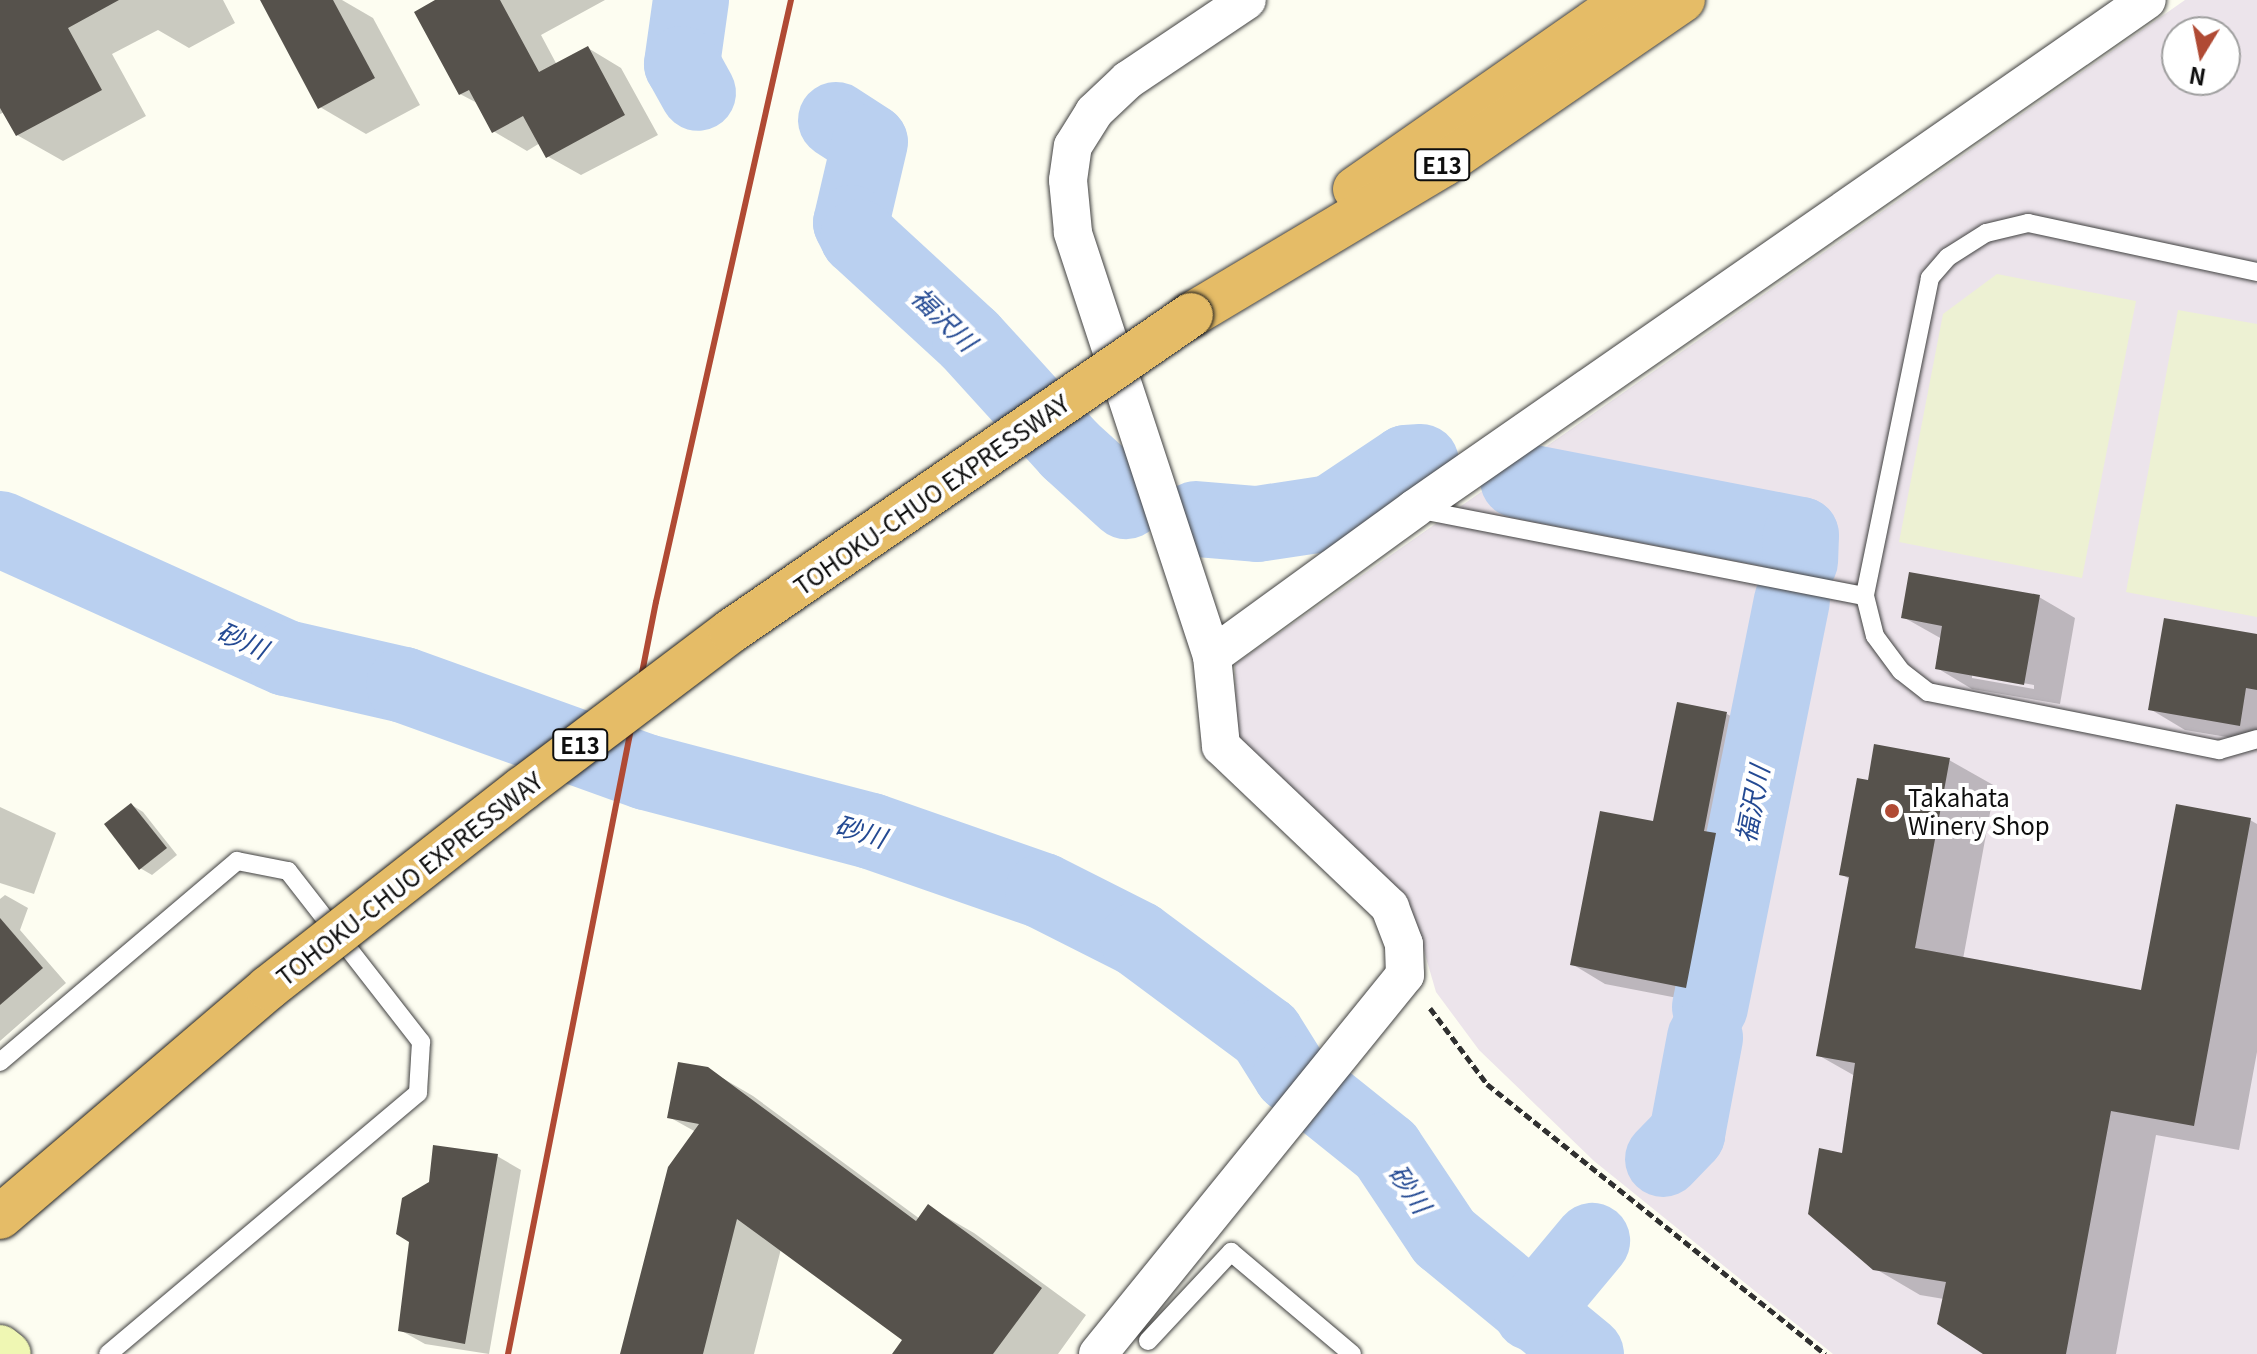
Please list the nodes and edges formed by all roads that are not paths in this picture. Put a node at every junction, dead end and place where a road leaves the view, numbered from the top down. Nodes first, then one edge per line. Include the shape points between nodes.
1 (1247, 0) edge
2 (1626, 0) edge
3 (1683, 0) edge
4 (2147, 0) edge
5 (2257, 272) edge
6 (1191, 315) junction
7 (1414, 509) junction
8 (1865, 596) junction
9 (1212, 656) junction
10 (2257, 739) edge
11 (0, 1062) edge
12 (0, 1217) edge
13 (1148, 1341) dead end
14 (0, 1347) edge
15 (9, 1354) edge
16 (108, 1354) edge
17 (1098, 1354) edge
18 (1352, 1354) edge

1 - 9 street via 1128,80 1094,112 1073,146 1068,180 1073,232
2 - 6 highway, TOHOKU-CHUO EXPRESSWAY / E13 via 1423,138
3 - 6 highway, TOHOKU-CHUO EXPRESSWAY / E13 via 1444,164
4 - 7 street
5 - 8 lane via 2028,223 1986,233 1948,257 1930,278
6 - 12 highway, TOHOKU-CHUO EXPRESSWAY / E13, bridge via 731,631 522,789 268,988
7 - 8 lane
7 - 9 street
8 - 10 lane via 1875,636 1901,671 1928,692 2219,750
9 - 17 street via 1221,746 1390,907 1404,944 1394,989
11 - 16 lane via 237,861 288,871 421,1042 418,1093
13 - 18 lane via 1231,1252
14 - 15 main road

